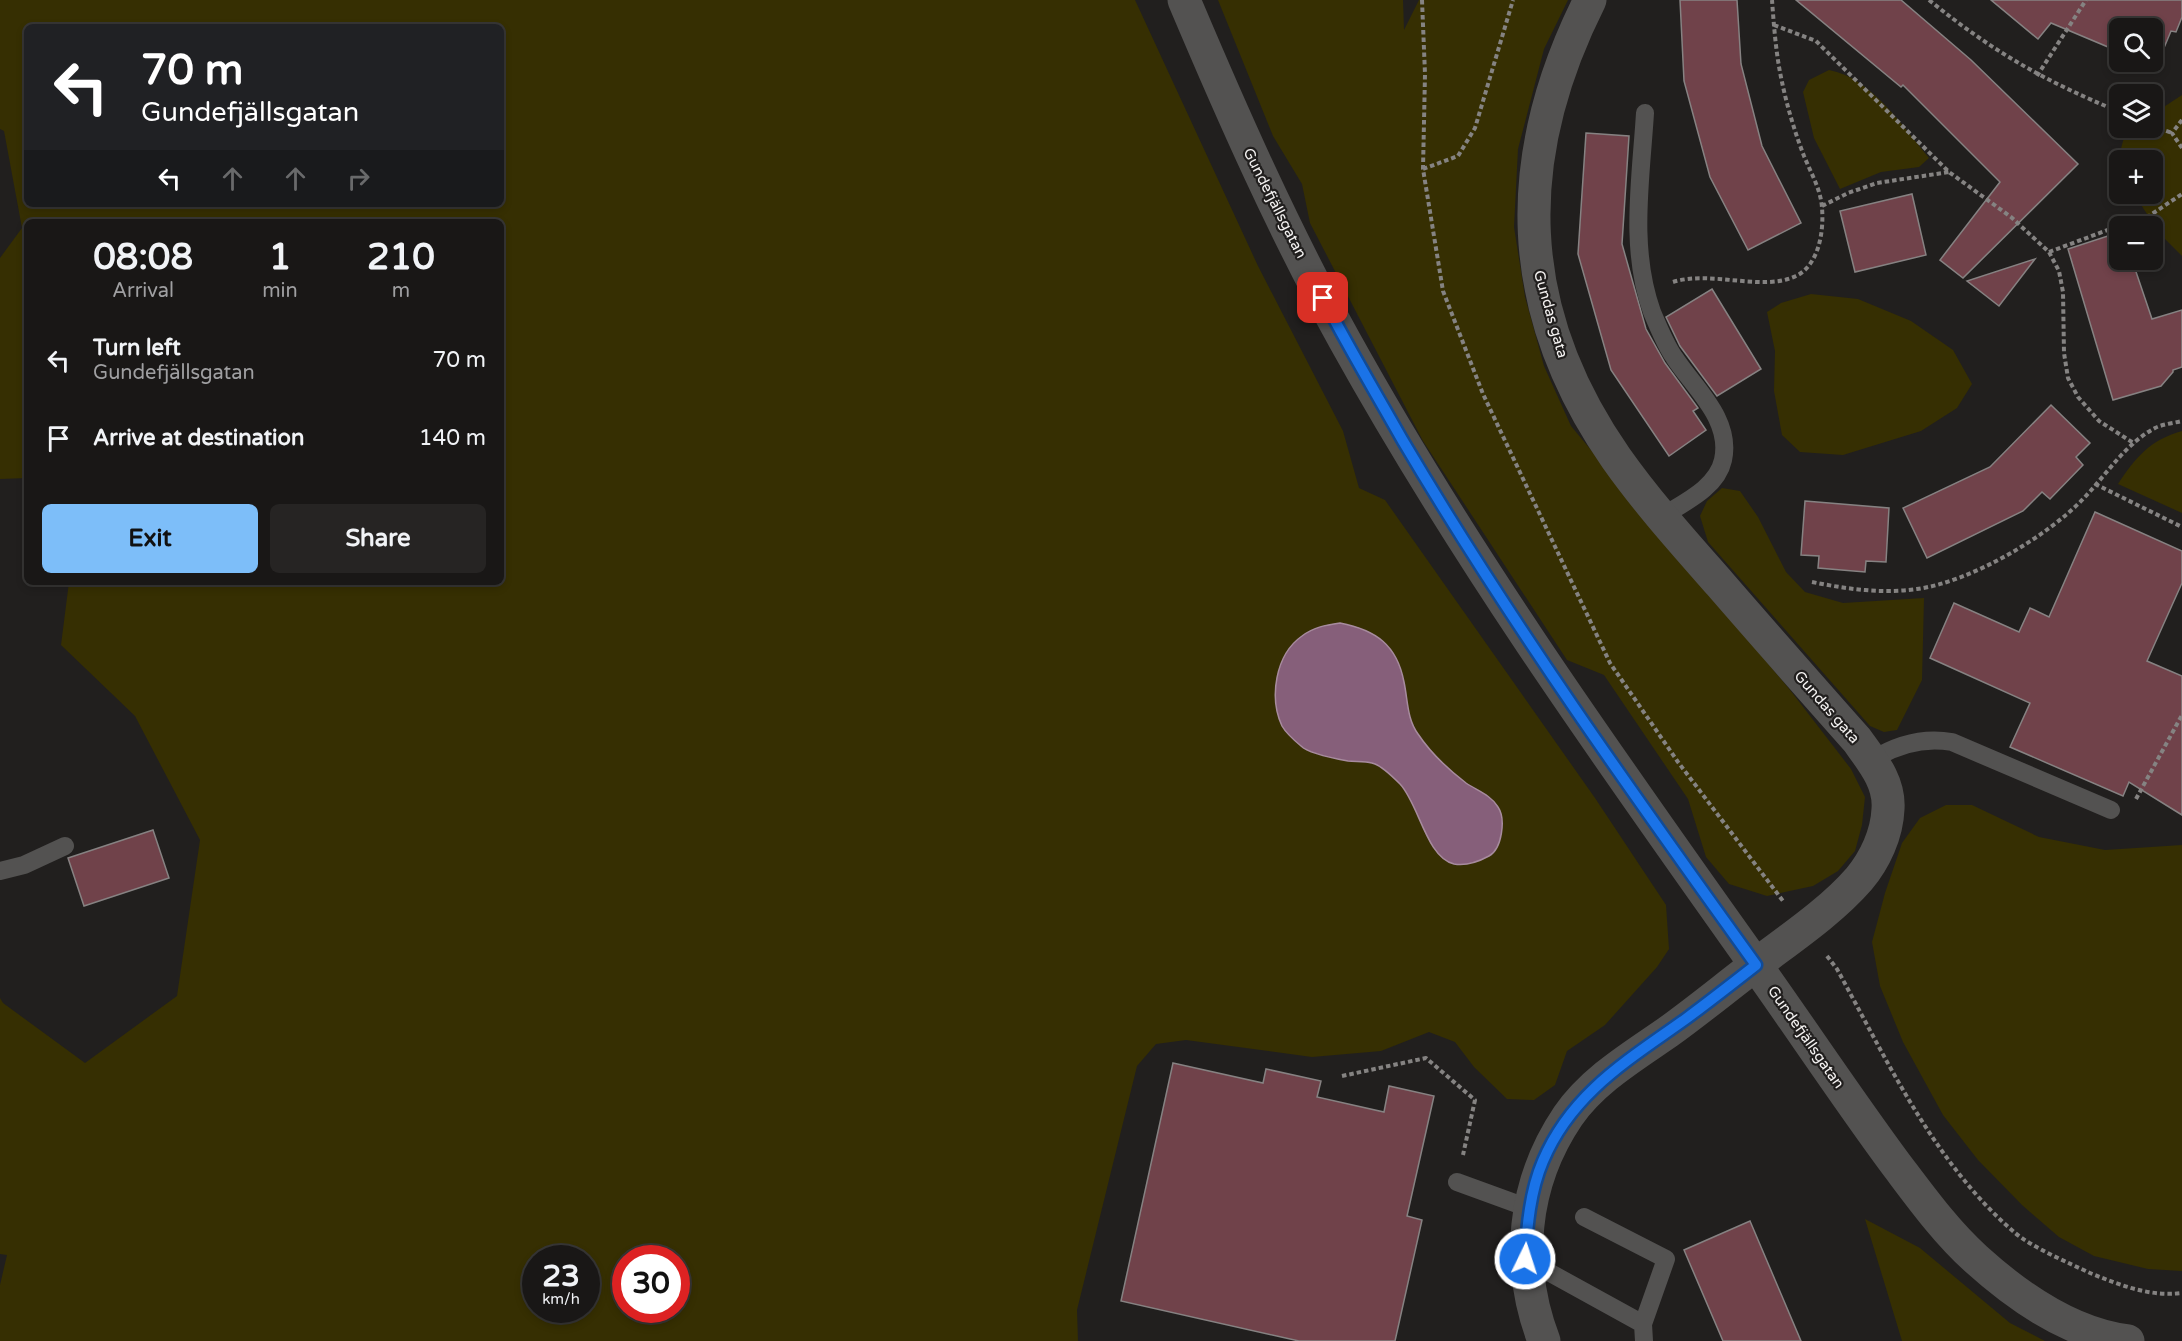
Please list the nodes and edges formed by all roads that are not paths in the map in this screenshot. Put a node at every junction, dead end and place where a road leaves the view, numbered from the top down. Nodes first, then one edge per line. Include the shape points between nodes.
1 (1184, 0) edge
2 (1590, 0) edge
3 (1645, 113) dead end
4 (1661, 517) junction
5 (1872, 760) junction
6 (2111, 810) road end
7 (65, 846) dead end
8 (0, 871) edge
9 (1756, 965) junction
10 (1457, 1182) road end
11 (1531, 1209) junction
12 (1584, 1217) dead end
13 (1525, 1259) junction
14 (1643, 1333) edge
15 (1544, 1341) edge
16 (2128, 1341) edge

1 - 9 street, Gundefjällsgatan via 1239,131 1344,340 1460,538 1608,759
2 - 4 street, Gundas gata via 1552,92 1537,157 1532,216 1538,277 1555,338 1581,399 1615,457
3 - 4 lane via 1638,227 1647,291 1673,355 1707,400 1724,440 1718,474 1704,490
4 - 5 street, Gundas gata
5 - 6 lane via 1888,750 1914,743 1952,742
5 - 9 street, Gundas gata via 1886,790 1888,808 1875,856 1859,879
7 - 8 lane via 24,865
9 - 11 street, Gundas gata via 1602,1078 1569,1115 1543,1161
9 - 16 street, Gundefjällsgatan via 1872,1132 1931,1210 1975,1258 2027,1300 2072,1326
10 - 11 lane
11 - 13 street, Gundas gata
12 - 14 lane via 1666,1259
13 - 14 lane
13 - 15 street, Gundas gata via 1534,1316

